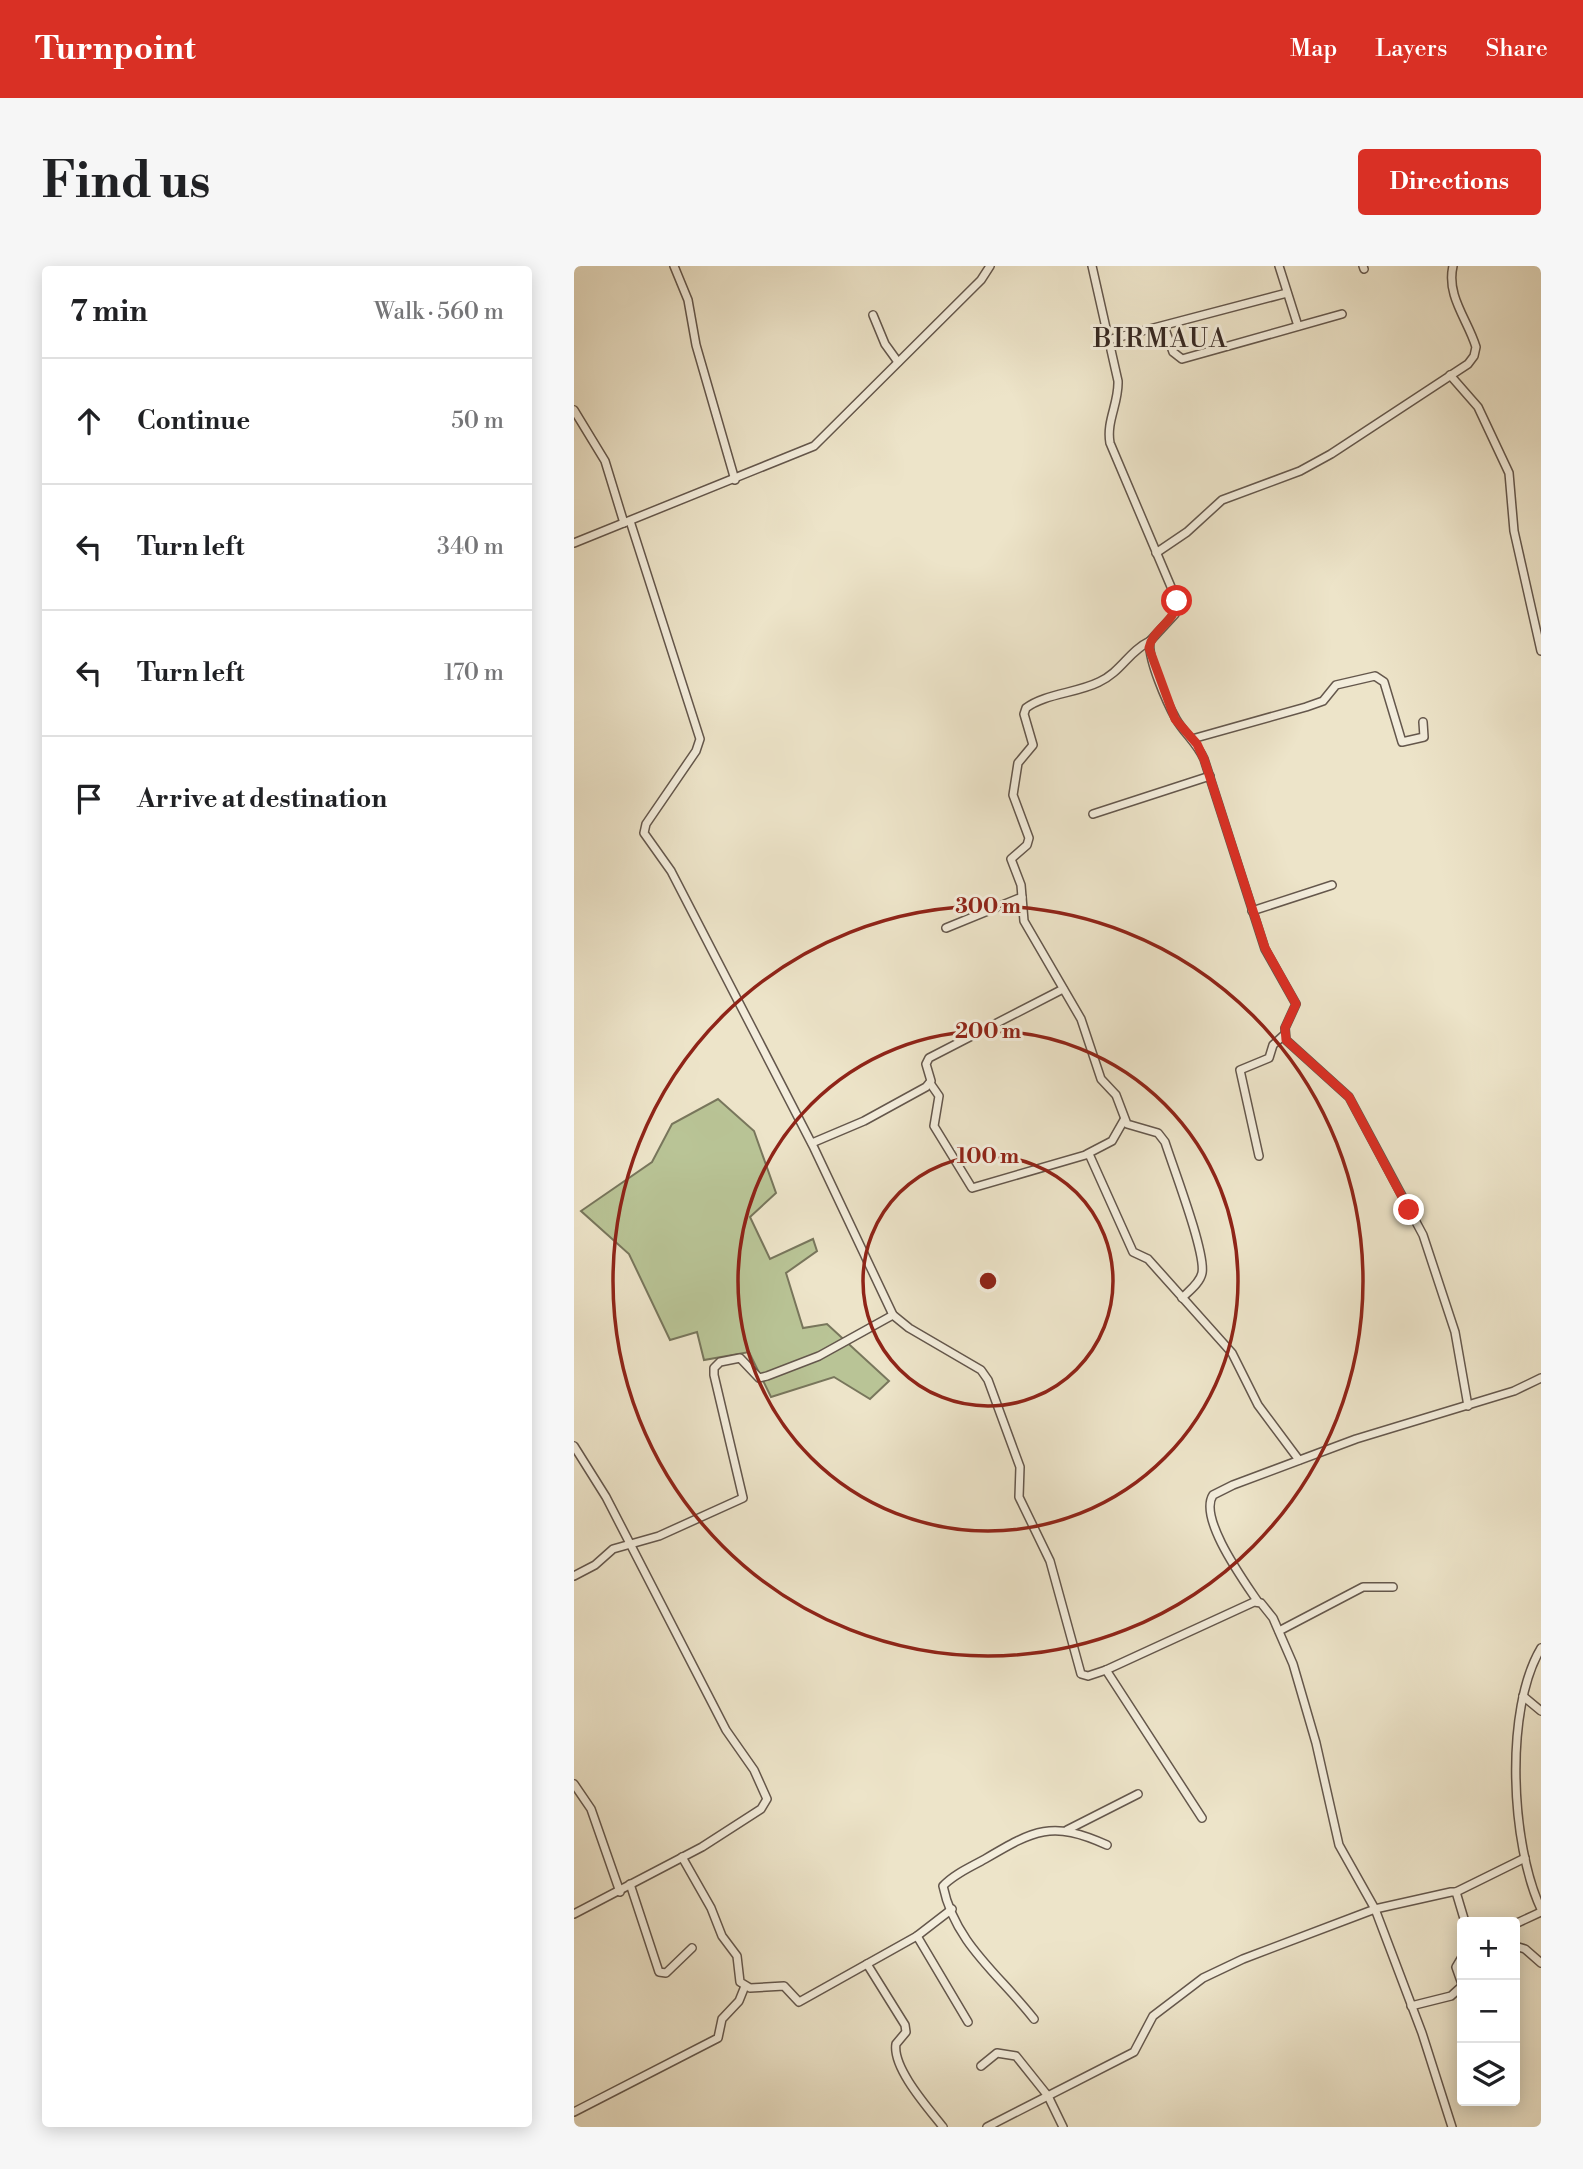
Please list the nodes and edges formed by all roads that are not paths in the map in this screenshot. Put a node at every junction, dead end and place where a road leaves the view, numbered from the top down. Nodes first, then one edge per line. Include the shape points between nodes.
1 (674, 266) edge
2 (990, 266) edge
3 (1092, 266) edge
4 (1279, 266) edge
5 (1453, 266) edge
6 (1287, 293) junction
7 (1342, 314) dead end
8 (873, 315) dead end
9 (1164, 326) junction
10 (1298, 327) junction
11 (1108, 340) junction
12 (898, 362) junction
13 (1450, 375) junction
14 (574, 411) edge
15 (735, 480) junction
16 (627, 522) junction
17 (574, 543) edge
18 (1156, 553) junction
19 (1150, 641) junction
20 (1541, 651) edge
21 (1423, 722) dead end
22 (1192, 739) junction
23 (1210, 776) junction
24 (1093, 814) dead end
25 (1332, 885) dead end
26 (1022, 897) junction
27 (1252, 911) junction
28 (946, 928) dead end
29 (1063, 989) junction
30 (1284, 1035) junction
31 (930, 1083) junction
32 (1124, 1119) junction
33 (812, 1143) junction
34 (1087, 1154) junction
35 (1259, 1156) dead end
36 (1182, 1298) junction
37 (893, 1315) junction
38 (1541, 1378) edge
39 (1468, 1406) junction
40 (574, 1446) edge
41 (1299, 1460) junction
42 (630, 1542) junction
43 (574, 1576) edge
44 (1392, 1587) dead end
45 (1258, 1602) junction
46 (1279, 1632) junction
47 (1541, 1648) edge
48 (1105, 1670) junction
49 (1523, 1696) junction
50 (1541, 1711) edge
51 (574, 1784) edge
52 (1138, 1794) dead end
53 (1202, 1818) dead end
54 (1065, 1831) junction
55 (1107, 1845) dead end
56 (682, 1857) junction
57 (1525, 1858) junction
58 (630, 1884) junction
59 (620, 1892) junction
60 (1456, 1892) junction
61 (952, 1909) junction
62 (1375, 1909) junction
63 (1541, 1911) edge
64 (574, 1913) edge
65 (1464, 1917) edge
66 (1520, 1922) edge
67 (917, 1937) junction
68 (692, 1948) dead end
69 (1520, 1948) edge
70 (1541, 1963) edge
71 (867, 1964) junction
72 (745, 1986) junction
73 (1457, 1990) edge
74 (1411, 2006) junction
75 (1034, 2019) dead end
76 (968, 2022) dead end
77 (981, 2066) dead end
78 (1048, 2096) junction
79 (574, 2112) edge
80 (943, 2127) edge
81 (987, 2127) edge
82 (1063, 2127) edge
83 (1452, 2127) edge

1 - 15 street via 688,300 696,345
2 - 12 street
3 - 11 street
4 - 6 street
5 - 13 street via 1452,287 1476,347 1472,360
6 - 9 street
6 - 10 street
7 - 10 street
8 - 12 street
9 - 10 street via 1173,352 1182,359
9 - 11 street
11 - 18 street via 1118,381 1109,426 1114,456
12 - 15 street via 814,446
13 - 18 street via 1332,454 1291,475 1222,500 1187,533
13 - 20 street via 1478,407 1508,472 1518,549
14 - 16 street via 605,461
15 - 16 street
16 - 17 street
16 - 33 street via 700,739 644,833 671,870
18 - 19 street via 1173,588 1176,609
19 - 22 street via 1151,657 1170,706
19 - 26 street via 1101,681 1026,708 1033,745 1018,763 1013,798 1029,838 1011,859
21 - 22 street via 1424,737 1402,742 1384,682 1376,676 1336,685 1323,701 1306,708
22 - 23 street
23 - 24 street
23 - 27 street
25 - 27 street
26 - 28 street
26 - 29 street via 1027,930
27 - 30 street via 1265,948 1296,1004
29 - 31 street via 929,1058
29 - 32 street via 1081,1019 1101,1079 1116,1095
30 - 35 street via 1273,1045 1269,1058 1240,1070
30 - 39 street via 1291,1047 1349,1097 1423,1235 1455,1332
31 - 33 street via 864,1121
31 - 34 street via 939,1096 934,1126 972,1188
32 - 34 street via 1112,1141
32 - 36 street via 1130,1126 1158,1133 1165,1142 1199,1240 1202,1274
33 - 37 street
34 - 36 street via 1133,1252 1146,1258
36 - 41 street via 1232,1353 1258,1405
37 - 42 street via 819,1356 767,1376 759,1378 740,1358 720,1362 714,1375 745,1496 659,1536
37 - 48 street via 986,1376 1020,1467 1019,1497 1050,1561 1080,1671 1088,1676
38 - 39 street
39 - 41 street
40 - 42 street
41 - 45 street via 1223,1489 1209,1502 1228,1556
42 - 43 street
42 - 56 street via 726,1730 767,1796 761,1809
44 - 46 street via 1363,1587
45 - 46 street via 1268,1610
45 - 48 street
46 - 62 street via 1316,1743 1339,1845
47 - 49 street via 1529,1668
48 - 53 street
49 - 50 street
49 - 57 street via 1517,1735 1518,1821
51 - 59 street via 591,1809
52 - 54 street
54 - 55 street
54 - 61 street via 1027,1835 950,1880 943,1886
56 - 58 street
56 - 72 street via 737,1956 737,1975
57 - 60 street
57 - 63 street
58 - 59 street
58 - 68 street via 659,1972 666,1973
59 - 64 street
60 - 62 street
60 - 65 street
61 - 67 street
61 - 75 street via 969,1948
62 - 74 street
62 - 78 street via 1203,1978 1153,2016 1133,2052
63 - 66 street
67 - 71 street
67 - 76 street
69 - 70 street
71 - 72 street via 802,2001 784,1986
71 - 80 street via 905,2025 896,2056
72 - 79 street via 739,2001 722,2019 718,2038
73 - 74 street via 1451,1996
74 - 83 street
77 - 78 street via 997,2053 1016,2056
78 - 81 street
78 - 82 street

